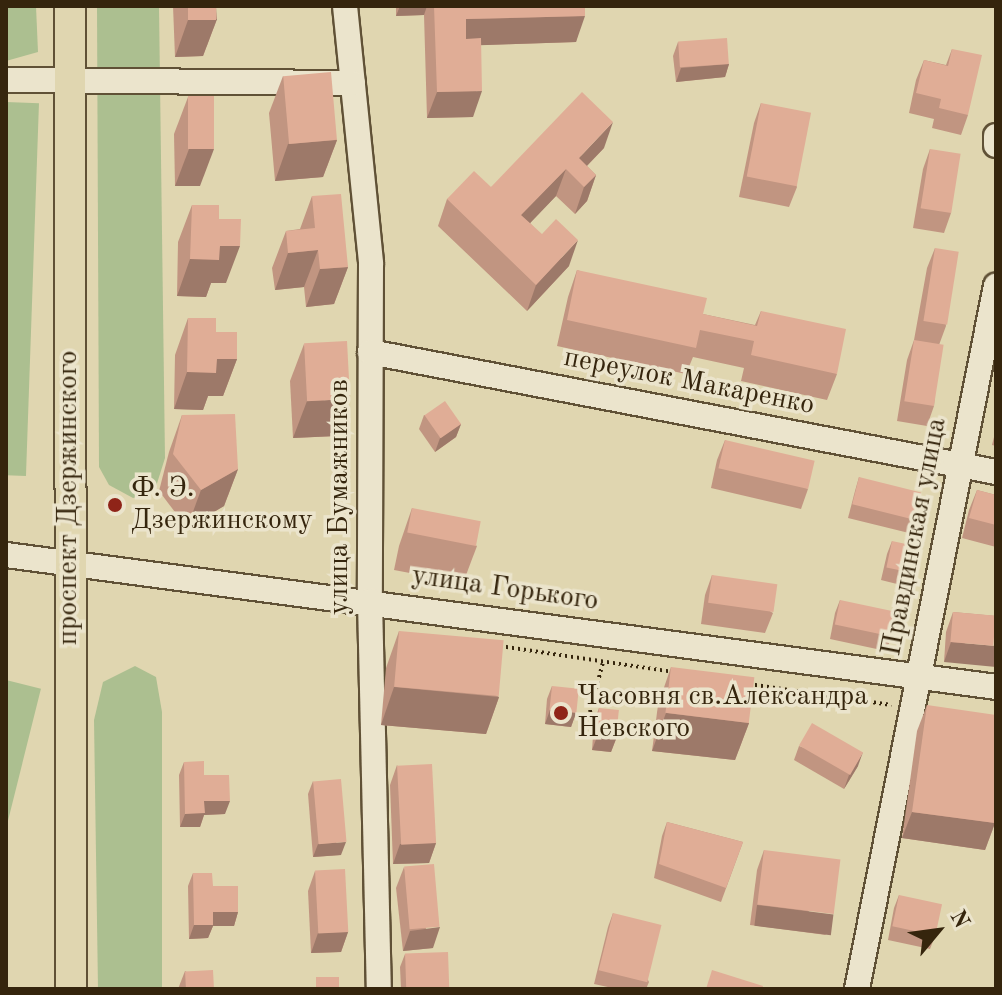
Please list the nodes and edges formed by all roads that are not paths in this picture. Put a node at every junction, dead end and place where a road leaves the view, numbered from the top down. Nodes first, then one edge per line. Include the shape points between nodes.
1 (70, 6) edge
2 (345, 6) edge
3 (6, 80) edge
4 (70, 81) junction
5 (353, 83) junction
6 (996, 136) edge
7 (996, 145) edge
8 (996, 286) edge
9 (370, 352) junction
10 (960, 465) junction
11 (996, 472) edge
12 (6, 555) edge
13 (69, 560) junction
14 (370, 601) junction
15 (917, 676) junction
16 (996, 687) edge
17 (71, 989) edge
18 (379, 989) edge
19 (857, 989) edge

1 - 4 main road, проспект Дзержинского
2 - 5 street, улица Бумажников
3 - 4 street
4 - 5 street
4 - 13 main road, проспект Дзержинского
5 - 9 street, улица Бумажников via 371,264
6 - 7 street
8 - 10 street, Правдинская улица
9 - 10 street, переулок Макаренко
9 - 14 street, улица Бумажников
10 - 11 street, переулок Макаренко
10 - 15 street, Правдинская улица
12 - 13 street, улица Горького
13 - 14 street, улица Горького
13 - 17 main road, проспект Дзержинского
14 - 15 street, улица Горького
14 - 18 street, улица Бумажников
15 - 16 street, улица Горького
15 - 19 street, Правдинская улица

